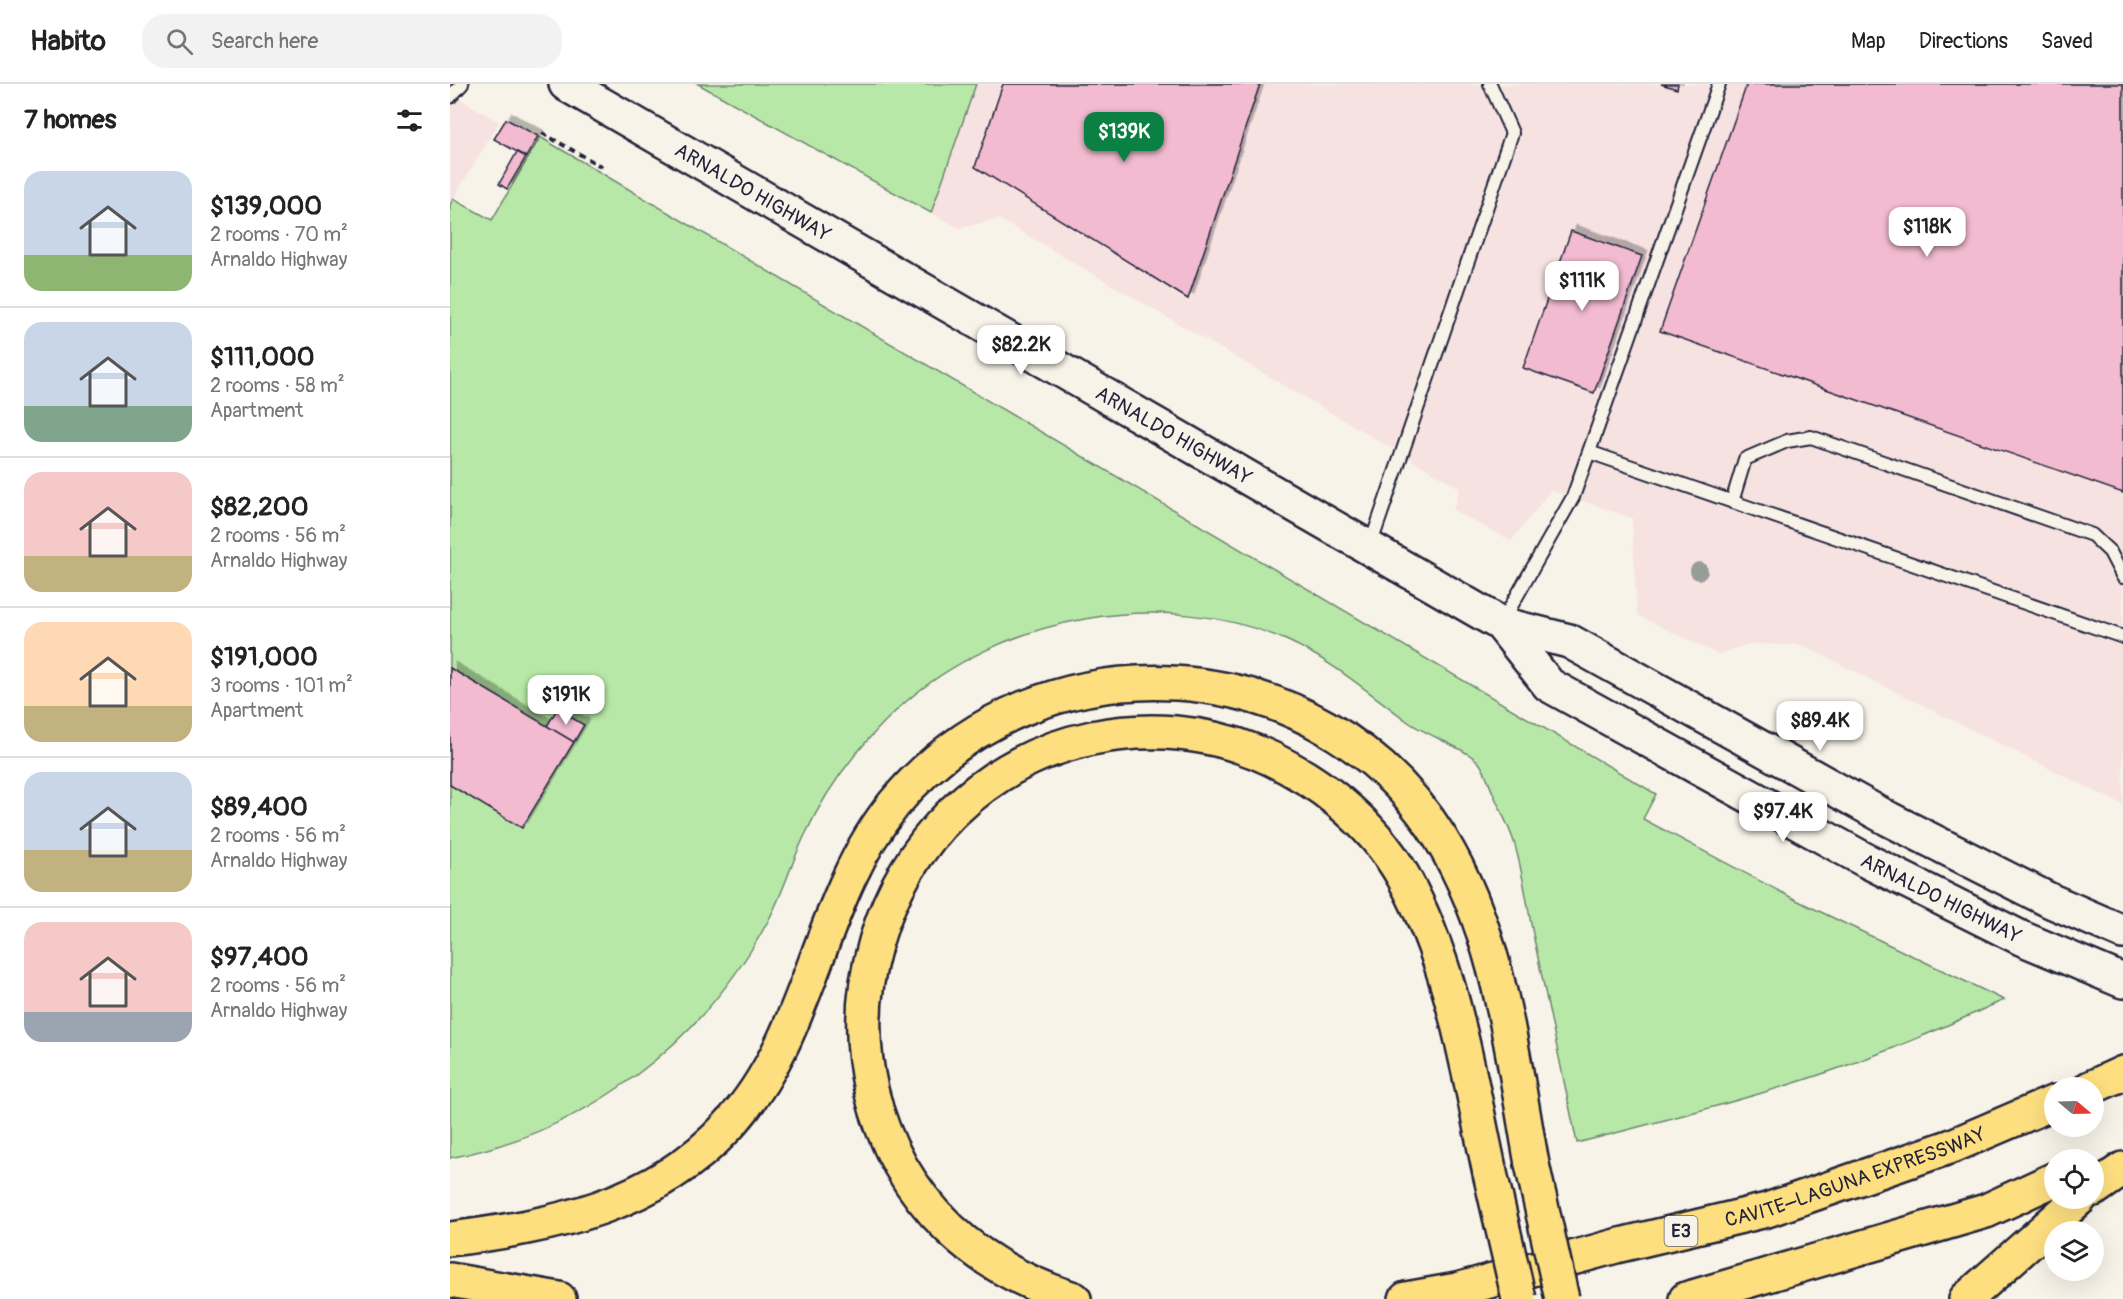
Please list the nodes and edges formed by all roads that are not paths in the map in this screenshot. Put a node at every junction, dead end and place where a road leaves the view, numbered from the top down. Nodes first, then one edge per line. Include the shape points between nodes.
1 (462, 84) edge
2 (566, 84) edge
3 (1490, 84) edge
4 (1719, 84) edge
5 (450, 97) edge
6 (1589, 452) junction
7 (1732, 501) junction
8 (1370, 548) junction
9 (2123, 578) edge
10 (1501, 624) junction
11 (2123, 637) edge
12 (2123, 932) edge
13 (2123, 981) edge
14 (2123, 1073) edge
15 (2104, 1082) edge
16 (2044, 1107) edge
17 (2123, 1147) edge
18 (2104, 1156) edge
19 (2123, 1169) edge
20 (2104, 1182) edge
21 (2044, 1184) edge
22 (2068, 1209) edge
23 (450, 1239) edge
24 (450, 1280) edge
25 (559, 1299) edge
26 (1074, 1299) edge
27 (1406, 1299) edge
28 (1519, 1299) edge
29 (1562, 1299) edge
30 (1686, 1299) edge
31 (1966, 1299) edge

1 - 5 lane
2 - 8 main road, ARNALDO HIGHWAY
3 - 8 lane via 1512,133
4 - 6 lane
6 - 7 lane
6 - 10 lane via 1573,497
7 - 9 lane via 1745,459 1787,441 1811,437 2092,535 2110,552
7 - 11 lane
8 - 10 main road, ARNALDO HIGHWAY
10 - 12 main road, ARNALDO HIGHWAY via 1569,641 1889,819 2051,901
10 - 13 main road, ARNALDO HIGHWAY via 1549,685 1888,872 2021,938
14 - 15 highway
16 - 27 highway, CAVITE–LAGUNA EXPRESSWAY / E3 via 1952,1146 1767,1210 1457,1290
17 - 18 highway
19 - 20 highway
21 - 30 highway via 1986,1210
22 - 31 highway
23 - 29 highway, bridge via 536,1227 621,1200 664,1178 728,1126 759,1087 800,1006 839,900 873,833 902,796 948,752 1009,714 1076,690 1141,681 1188,682 1262,698 1333,731 1393,779 1440,837 1457,868 1500,992
24 - 25 highway
26 - 28 highway, bridge via 1043,1289 994,1264 948,1227 927,1204 894,1152 881,1123 868,1073 864,994 873,948 897,886 934,831 984,786 1034,758 1076,742 1121,734 1176,733 1242,746 1306,777 1334,797 1382,845 1402,874 1450,986

